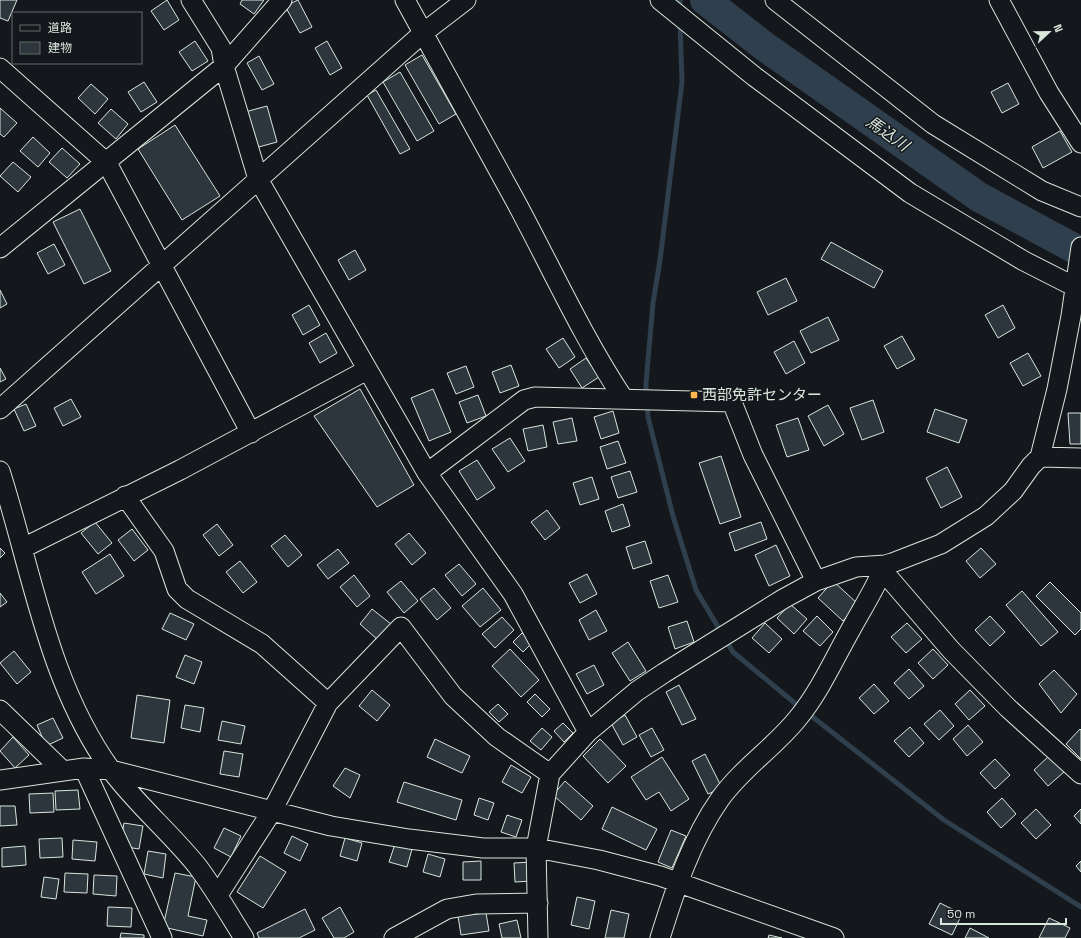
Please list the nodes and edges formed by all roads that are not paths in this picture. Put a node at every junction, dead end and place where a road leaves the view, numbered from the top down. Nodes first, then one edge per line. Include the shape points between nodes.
1 (191, 0) edge
2 (282, 0) edge
3 (405, 0) edge
4 (466, 0) edge
5 (660, 0) edge
6 (775, 0) edge
7 (999, 0) edge
8 (423, 32) junction
9 (224, 66) junction
10 (0, 68) edge
11 (1081, 143) edge
12 (107, 163) junction
13 (258, 179) junction
14 (1081, 207) edge
15 (1081, 247) edge
16 (0, 248) edge
17 (161, 266) junction
18 (1078, 288) edge
19 (367, 370) junction
20 (629, 399) junction
21 (0, 409) edge
22 (251, 433) junction
23 (1040, 457) junction
24 (1081, 458) edge
25 (0, 471) edge
26 (427, 473) junction
27 (125, 496) junction
28 (23, 548) junction
29 (884, 568) junction
30 (816, 581) junction
31 (328, 703) junction
32 (0, 710) edge
33 (588, 732) junction
34 (84, 768) junction
35 (112, 770) junction
36 (63, 771) junction
37 (550, 774) junction
38 (1081, 774) edge
39 (0, 780) edge
40 (272, 811) junction
41 (536, 848) junction
42 (678, 882) junction
43 (218, 895) junction
44 (538, 903) junction
45 (162, 938) edge
46 (244, 938) edge
47 (394, 938) edge
48 (538, 938) edge
49 (660, 938) edge
50 (834, 938) edge

1 - 9 street via 221,48
2 - 9 street
3 - 8 street
4 - 8 street
5 - 18 street via 755,77 910,194 1024,261
6 - 14 street via 933,124 1042,191
7 - 11 street via 1049,93
8 - 13 street
8 - 20 street via 608,376
9 - 12 street
9 - 13 street
10 - 12 street
12 - 16 street
12 - 17 street
13 - 17 street
13 - 19 street
15 - 18 street
17 - 21 street
17 - 22 street
18 - 23 street
19 - 22 street
19 - 26 street
20 - 26 street via 535,396 524,400
20 - 30 street via 732,402 753,455
22 - 27 street
23 - 24 street
23 - 29 street via 1013,492 986,516 941,544
25 - 28 street
26 - 33 street via 513,594
27 - 28 street
27 - 31 street via 164,551 177,589 187,599 262,644
28 - 35 street via 50,640 70,696
29 - 30 street via 856,567
29 - 38 street via 951,650 1008,708
29 - 42 street via 879,582 855,621 824,681 798,719 742,773 720,799 702,829
30 - 33 street via 783,598 637,691
31 - 37 street via 401,627 454,696 497,737
31 - 40 street
32 - 36 street
33 - 37 street
34 - 35 street
34 - 36 street
34 - 45 street
35 - 40 street
35 - 43 street via 197,866
36 - 39 street
37 - 41 street
40 - 41 street via 332,826 409,839 483,848
40 - 43 street
41 - 42 street via 599,860
41 - 44 street
42 - 49 street
42 - 50 street
43 - 46 street
44 - 47 street via 476,904 446,909
44 - 48 street

